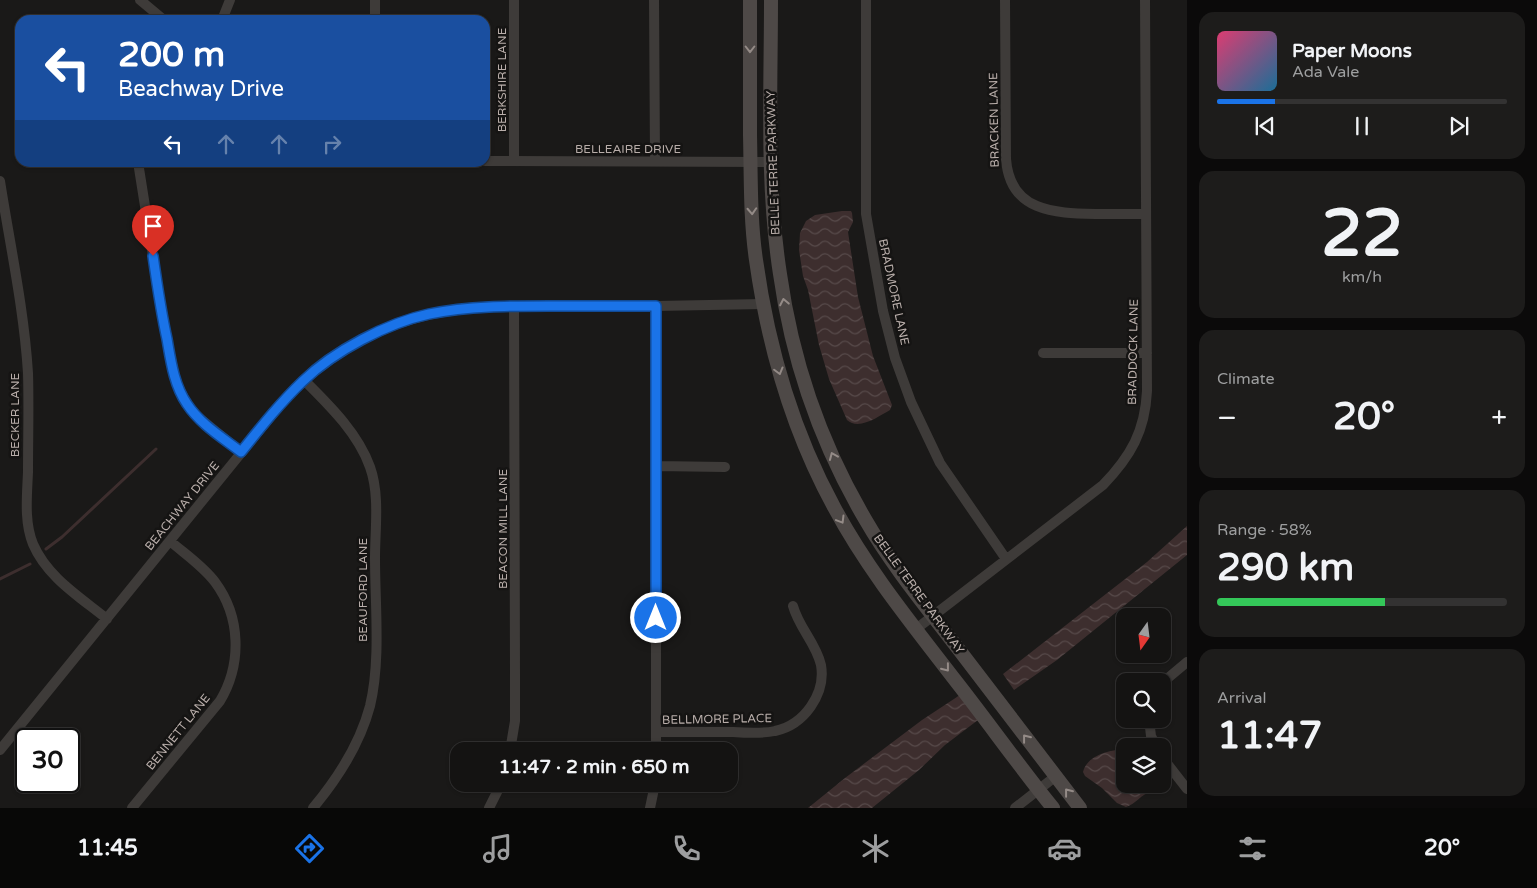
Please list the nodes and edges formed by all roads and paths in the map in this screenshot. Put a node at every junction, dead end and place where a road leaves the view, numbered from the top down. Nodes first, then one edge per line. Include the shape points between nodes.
1 (140, 0) edge
2 (230, 0) edge
3 (375, 0) edge
4 (514, 0) edge
5 (654, 0) edge
6 (750, 0) edge
7 (771, 0) edge
8 (866, 0) edge
9 (1005, 0) edge
10 (1145, 0) edge
11 (151, 15) edge
12 (224, 15) edge
13 (374, 15) edge
14 (490, 161) edge
15 (514, 161) junction
16 (655, 161) junction
17 (751, 162) junction
18 (771, 162) junction
19 (139, 167) edge
20 (0, 181) edge
21 (1146, 214) junction
22 (763, 304) junction
23 (514, 306) junction
24 (656, 306) junction
25 (1147, 353) junction
26 (1043, 354) dead end
27 (304, 380) junction
28 (241, 452) junction
29 (656, 466) junction
30 (726, 466) dead end
31 (170, 541) junction
32 (1006, 559) junction
33 (793, 606) dead end
34 (932, 616) junction
35 (108, 619) junction
36 (916, 629) junction
37 (1187, 662) edge
38 (1171, 675) edge
39 (656, 732) junction
40 (511, 742) edge
41 (656, 742) edge
42 (0, 750) edge
43 (1171, 768) edge
44 (1056, 776) junction
45 (1187, 788) edge
46 (1038, 790) junction
47 (497, 792) edge
48 (653, 792) edge
49 (132, 808) edge
50 (313, 808) edge
51 (490, 808) edge
52 (650, 808) edge
53 (1015, 808) edge
54 (1053, 808) edge
55 (1080, 808) edge

1 - 11 street
2 - 12 street
3 - 13 street
4 - 15 street, BERKSHIRE LANE
5 - 16 street
6 -> 17 main road, BELLE TERRE PARKWAY
7 - 18 main road, BELLE TERRE PARKWAY
8 - 32 street, BRADMORE LANE via 866,214 882,311 911,402 937,456
9 - 21 street, BRACKEN LANE via 1006,159 1008,174 1016,190 1031,204 1047,211
10 - 21 street, BRADDOCK LANE
14 - 15 street, BELLEAIRE DRIVE
15 - 16 street, BELLEAIRE DRIVE
16 - 17 street, BELLEAIRE DRIVE
17 - 18 street, BELLEAIRE DRIVE
17 -> 22 main road, BELLE TERRE PARKWAY via 753,237
34 -> 18 main road, BELLE TERRE PARKWAY via 865,520 836,465 812,405 783,298 776,250
19 - 28 street via 176,382 196,415
20 - 35 street, BECKER LANE via 27,363 28,517 31,537 52,573
21 - 25 street, BRADDOCK LANE
22 - 24 street, BEACHWAY DRIVE
22 -> 36 main road, BELLE TERRE PARKWAY via 786,397 818,475 860,552
23 - 24 street, BEACHWAY DRIVE
23 - 27 street, BEACHWAY DRIVE via 469,308 428,315 393,326 346,350
23 - 40 street, BEACON MILL LANE via 516,674
24 - 29 street
25 - 26 street
25 - 32 street, BRADDOCK LANE via 1145,412 1126,459 1103,485
27 - 28 street, BEACHWAY DRIVE
27 - 50 street, BEAUFORD LANE via 359,444 371,469 375,502 375,657 370,706 355,747
28 - 31 street, BEACHWAY DRIVE
29 - 30 street
29 - 39 street
31 - 35 street, BEACHWAY DRIVE
31 - 49 street, BENNETT LANE via 215,581 224,596 235,632 235,661 220,701
32 - 34 street, BRADDOCK LANE
33 - 39 street, BELLMORE PLACE via 815,649 821,669 818,693 805,714 787,727 768,732
34 - 36 street, BRADDOCK LANE
44 -> 34 main road, BELLE TERRE PARKWAY
35 - 42 street, BEACHWAY DRIVE
36 -> 46 main road, BELLE TERRE PARKWAY
37 - 38 street
39 - 41 street
43 - 45 street
44 - 46 street
55 -> 44 main road, BELLE TERRE PARKWAY
46 - 53 street
46 - 54 main road, BELLE TERRE PARKWAY
47 - 51 street
48 - 52 street

